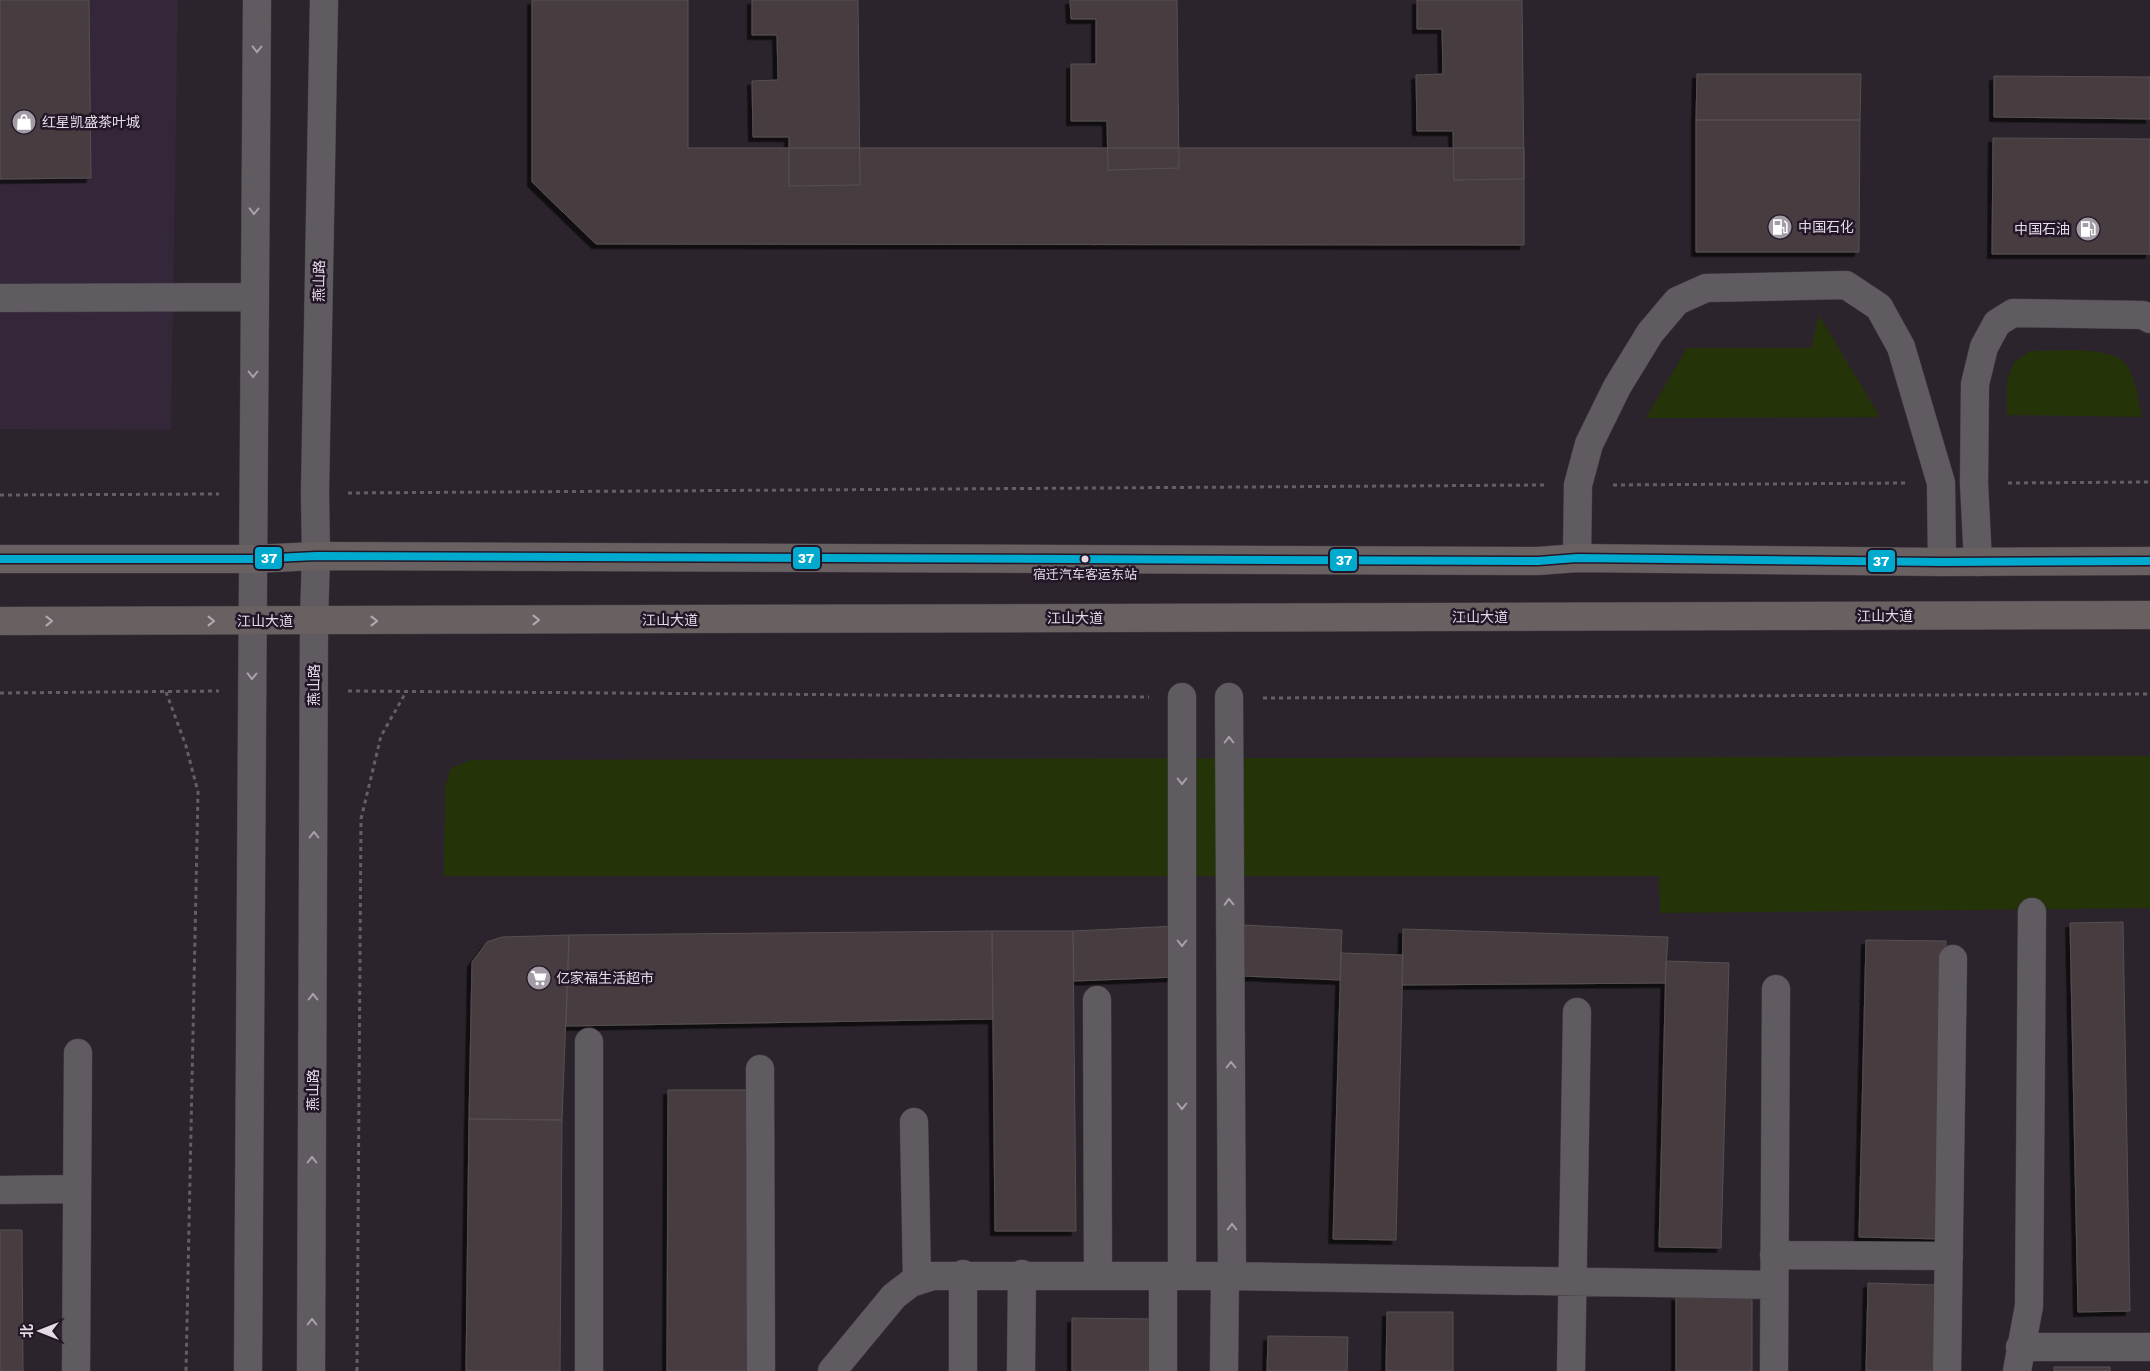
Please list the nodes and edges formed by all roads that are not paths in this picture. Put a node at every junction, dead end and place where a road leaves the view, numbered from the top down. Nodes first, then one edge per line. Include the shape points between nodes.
1 (257, 0) edge
2 (324, 0) edge
3 (253, 297) junction
4 (0, 298) edge
5 (2150, 319) edge
6 (316, 556) junction
7 (1577, 558) junction
8 (0, 560) edge
9 (253, 560) junction
10 (2150, 561) edge
11 (1942, 562) junction
12 (1978, 562) junction
13 (2150, 615) edge
14 (0, 621) edge
15 (252, 621) junction
16 (314, 621) junction
17 (1182, 697) road end
18 (1229, 697) road end
19 (2032, 912) dead end
20 (1953, 959) dead end
21 (1776, 989) dead end
22 (1097, 1000) dead end
23 (1577, 1012) dead end
24 (588, 1042) dead end
25 (78, 1054) dead end
26 (760, 1068) dead end
27 (914, 1122) dead end
28 (77, 1189) junction
29 (0, 1190) edge
30 (1774, 1255) junction
31 (1949, 1256) junction
32 (962, 1274) junction
33 (1022, 1274) junction
34 (1098, 1275) junction
35 (1173, 1276) junction
36 (1228, 1276) junction
37 (918, 1281) junction
38 (1573, 1282) junction
39 (1774, 1285) junction
40 (2150, 1347) edge
41 (2019, 1359) edge
42 (76, 1371) edge
43 (248, 1371) edge
44 (311, 1371) edge
45 (588, 1371) edge
46 (761, 1371) edge
47 (832, 1371) edge
48 (962, 1371) edge
49 (1021, 1371) edge
50 (1163, 1371) edge
51 (1224, 1371) edge
52 (1571, 1371) edge
53 (1774, 1371) edge
54 (1947, 1371) edge

1 -> 3 street
2 - 6 street, 燕山路
3 - 4 street
3 -> 9 street
5 - 12 street via 2143,315 2013,313 1997,324 1984,346 1975,384 1974,483
6 - 7 main road via 1538,561
6 - 9 main road
6 - 16 street, 燕山路
7 - 11 main road
7 - 11 street via 1578,486 1589,444 1616,387 1650,333 1677,301 1706,288 1846,285 1878,307 1901,346 1941,483
8 - 9 main road
9 - 15 street
10 - 12 main road
11 - 12 main road
16 -> 13 main road, 江山大道
14 -> 15 main road, 江山大道
15 - 16 main road, 江山大道
15 -> 43 street
44 -> 16 street, 燕山路
17 -> 35 street
36 -> 18 street
19 - 41 street via 2028,1306
20 - 31 street
21 - 30 street
22 - 34 street
23 - 38 street
24 - 45 street
25 - 28 street
26 - 46 street
27 - 37 street
28 - 29 street
28 - 42 street
30 - 31 street
30 - 39 street
31 - 54 street
32 - 33 street
32 - 37 street via 933,1276
32 - 48 street
33 - 34 street
33 - 49 street
34 - 35 street
35 - 36 street
35 - 50 street
36 - 38 street
36 - 51 street
37 - 47 street via 894,1296
38 - 39 street
38 - 52 street
39 - 53 street
40 - 41 street

